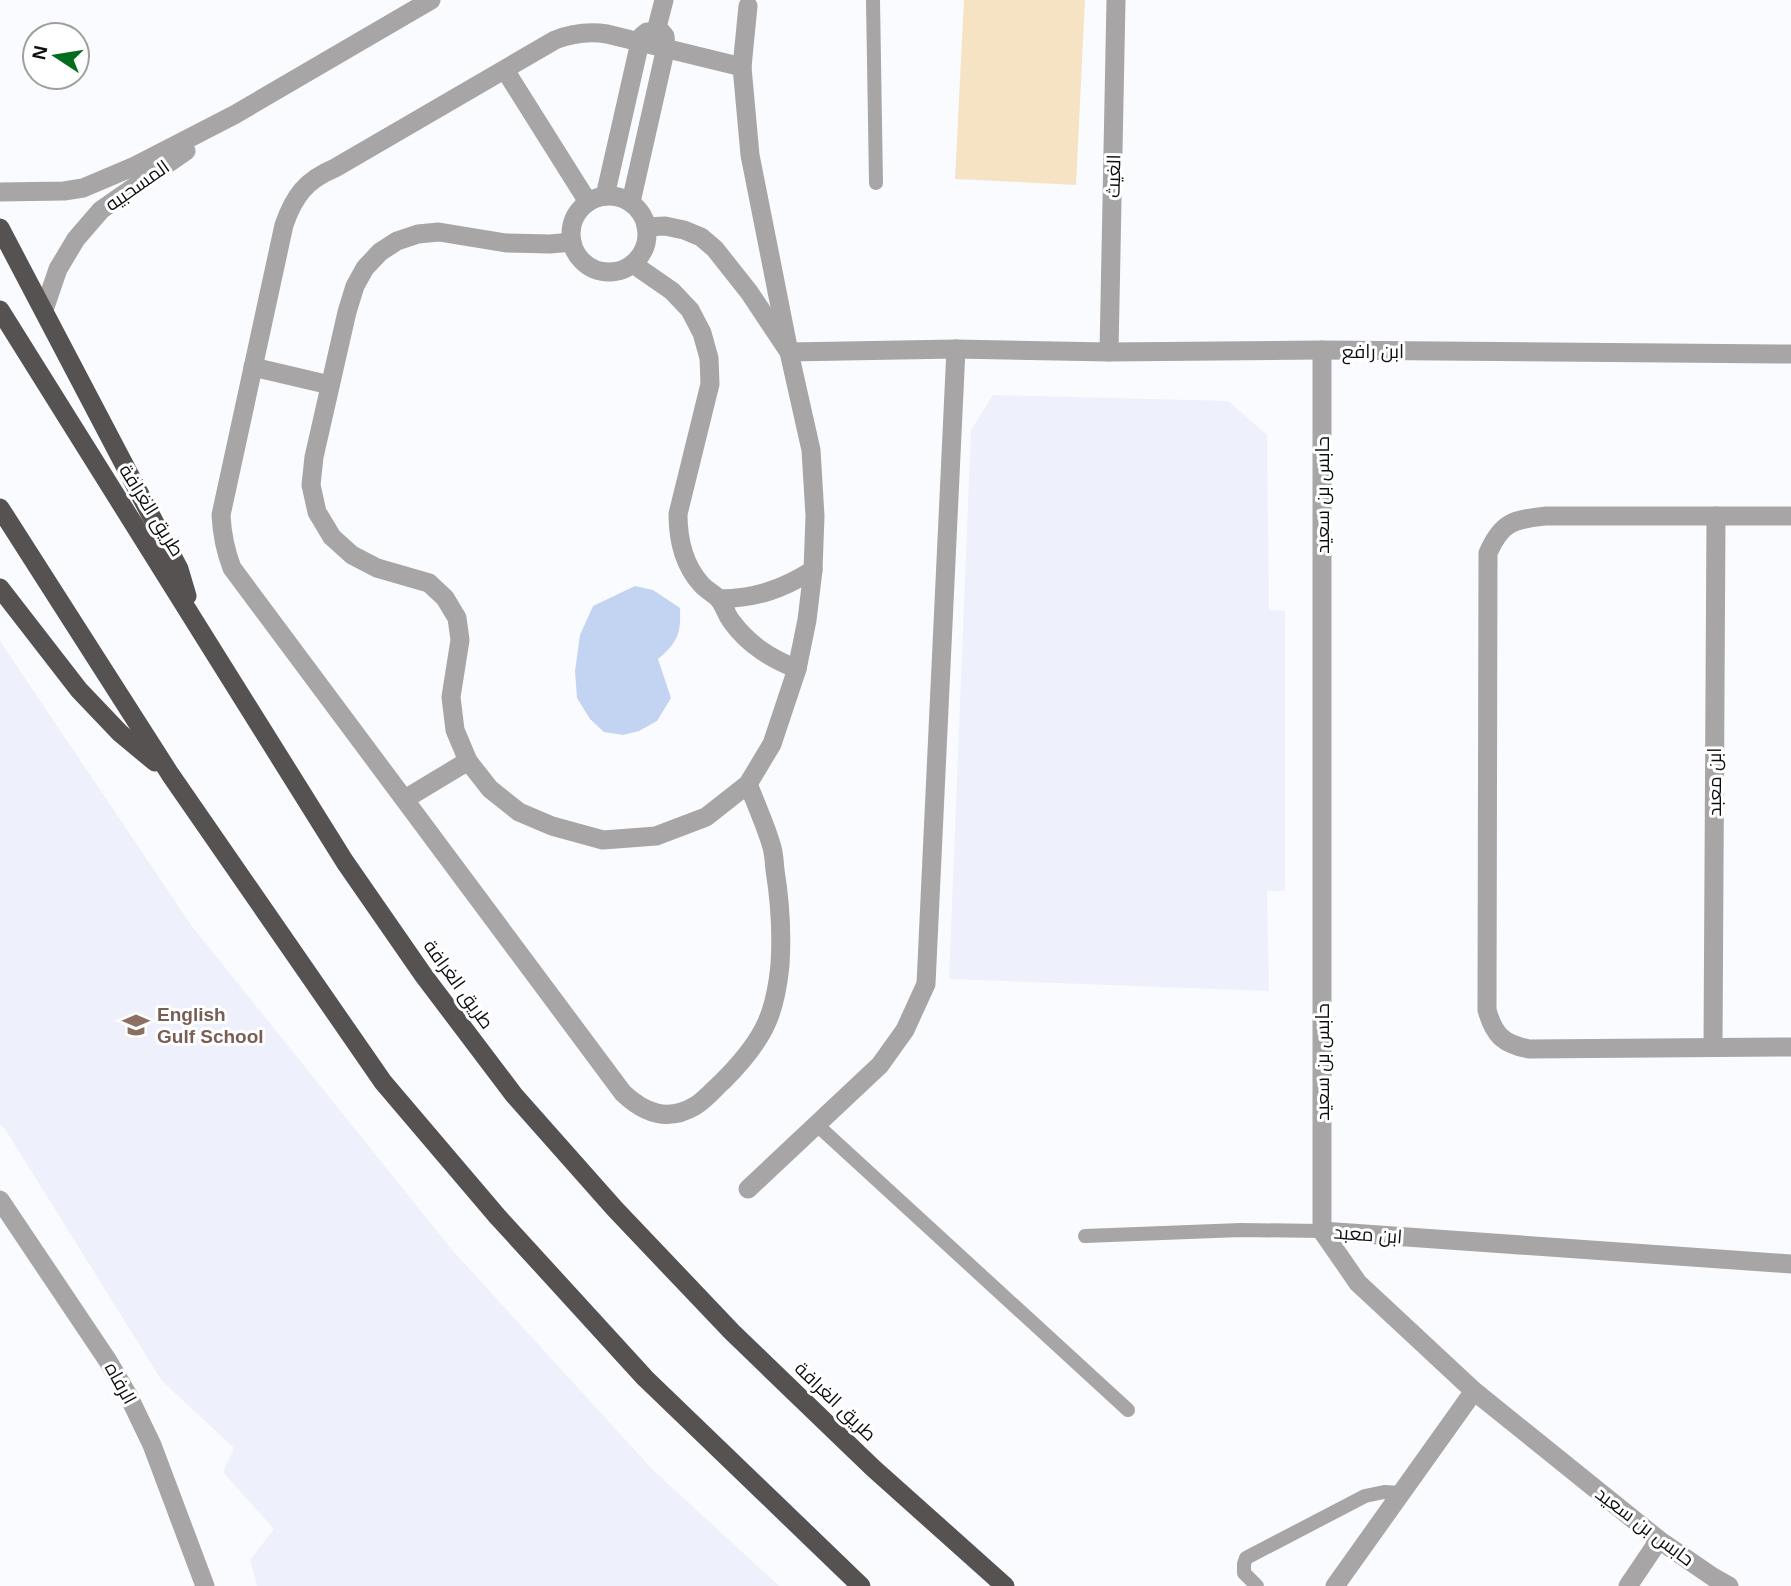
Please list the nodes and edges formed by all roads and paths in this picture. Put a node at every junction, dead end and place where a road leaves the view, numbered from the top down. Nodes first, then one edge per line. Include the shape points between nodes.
1 (430, 0) edge
2 (664, 0) edge
3 (873, 0) edge
4 (1116, 0) edge
5 (748, 6) dead end
6 (657, 27) junction
7 (640, 42) junction
8 (666, 47) junction
9 (742, 66) junction
10 (505, 70) junction
11 (234, 115) junction
12 (876, 183) dead end
13 (0, 192) edge
14 (596, 199) junction
15 (631, 202) junction
16 (646, 227) junction
17 (0, 228) edge
18 (572, 242) junction
19 (633, 264) junction
20 (0, 310) edge
21 (44, 310) junction
22 (956, 349) junction
23 (1322, 350) junction
24 (789, 352) junction
25 (1109, 352) junction
26 (1791, 354) edge
27 (253, 367) junction
28 (330, 385) junction
29 (0, 508) edge
30 (1716, 516) junction
31 (1791, 516) edge
32 (813, 570) junction
33 (0, 588) edge
34 (719, 599) junction
35 (198, 626) junction
36 (797, 669) junction
37 (468, 761) junction
38 (170, 774) junction
39 (748, 784) junction
40 (405, 799) junction
41 (1713, 1047) junction
42 (1791, 1047) edge
43 (816, 1124) junction
44 (748, 1189) dead end
45 (0, 1199) edge
46 (1322, 1231) junction
47 (1085, 1236) dead end
48 (1791, 1264) edge
49 (1474, 1391) junction
50 (1128, 1410) dead end
51 (1402, 1493) junction
52 (1659, 1540) junction
53 (205, 1586) edge
54 (861, 1586) edge
55 (1005, 1586) edge
56 (1257, 1586) edge
57 (1335, 1586) edge
58 (1628, 1586) edge
59 (1729, 1586) edge

1 - 11 street, المسحبيه
2 - 6 street
3 - 12 lane
4 - 25 street, الغيث
5 - 9 street
6 - 7 street
6 - 8 street via 665,36
7 - 8 street
7 - 10 street via 595,32 569,34
7 - 14 street
8 - 9 street
8 - 15 street
9 - 24 street via 750,155
10 - 14 street
10 - 27 street via 321,174 298,194 284,225
11 - 13 street, المسحبيه via 83,187
11 - 21 street, المسحبيه via 101,210 58,269
14 - 15 street via 619,197
14 - 18 street via 579,209
15 - 16 street
16 - 19 street via 645,247
16 - 24 street via 684,229 715,249
17 - 21 highway
18 - 19 street via 585,264 596,270 622,270
18 - 28 street via 517,243 439,232 397,241 365,268 355,286
19 - 34 street via 690,310 709,358 710,384 678,514 678,533 690,571
20 - 35 highway, طريق الغرافة
21 - 35 highway via 178,569
22 - 24 street, ابن رافع
22 - 25 street, ابن رافع
22 - 43 street via 926,984 905,1030 880,1065
23 - 25 street, ابن رافع
23 - 26 street, ابن رافع
23 - 46 street, حابس بن سعيد
24 - 32 street via 811,450
27 - 28 street
27 - 40 street via 221,515 226,553 232,568
28 - 37 street via 311,485 317,512 332,537 352,555 377,568 429,583 445,598 457,618 460,640 451,697 455,730
29 - 38 highway
30 - 31 street
30 - 41 street, ابن معبد
30 - 41 street via 1528,518 1510,523 1496,535 1488,553 1487,1010 1491,1025 1500,1038 1529,1049
32 - 34 street via 769,593
32 - 36 street
33 - 38 highway via 79,690 120,733
34 - 36 street via 750,643
35 - 55 highway, طريق الغرافة via 345,862 514,1096 732,1332 873,1468
36 - 39 street via 772,744
37 - 39 street via 490,789 519,811 603,840 656,836 681,827 706,817
37 - 40 street
38 - 54 highway via 383,1082 497,1216 645,1378
39 - 40 street via 772,846 779,892 776,995 767,1023 733,1071 697,1105 665,1114 635,1104 624,1093
41 - 42 street
43 - 44 street
43 - 50 lane
45 - 53 street, الرفاه via 129,1397
46 - 47 lane
46 - 48 street, ابن معبد
46 - 49 street, حابس بن سعيد via 1357,1283
49 - 51 street
49 - 52 street, حابس بن سعيد
51 - 56 lane via 1365,1496 1246,1558 1244,1573
51 - 57 street
52 - 58 street
52 - 59 street, حابس بن سعيد

